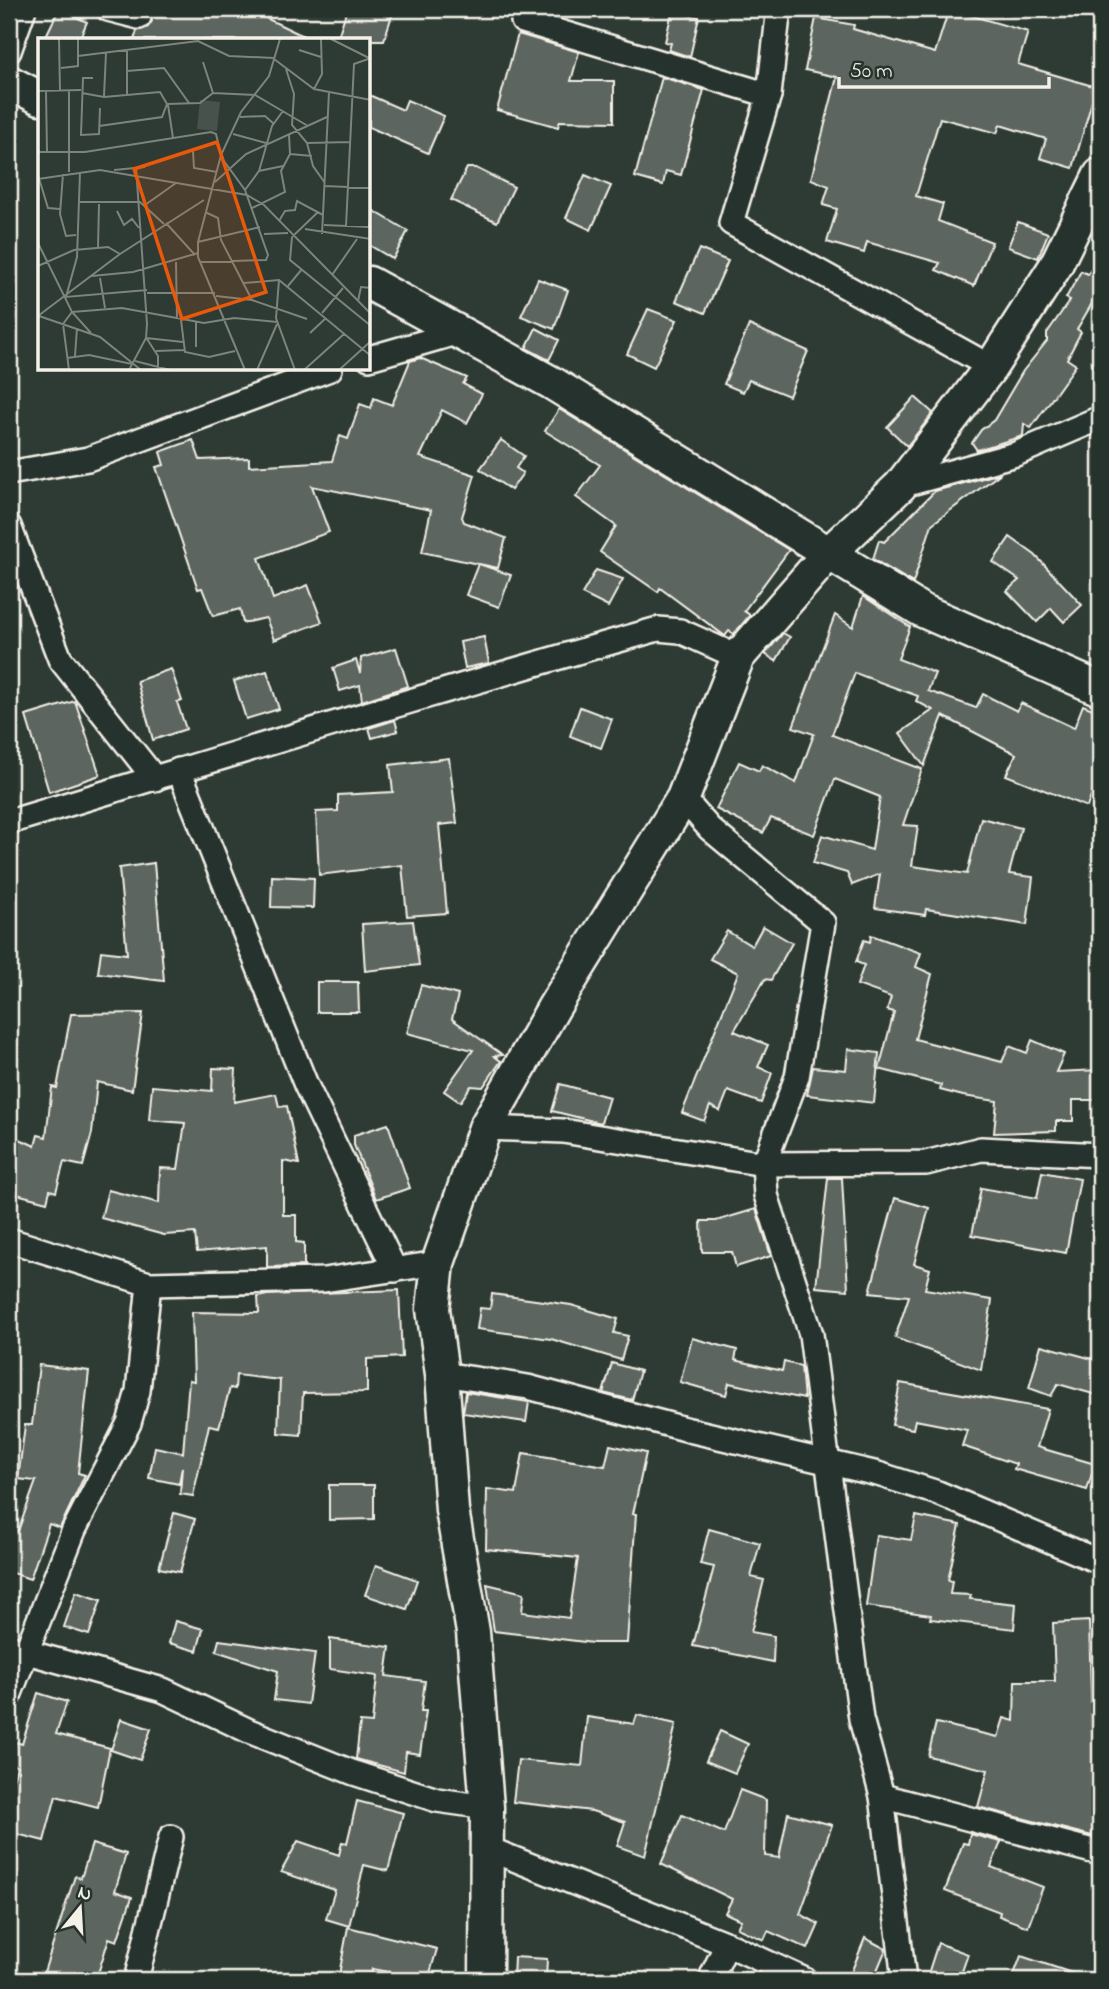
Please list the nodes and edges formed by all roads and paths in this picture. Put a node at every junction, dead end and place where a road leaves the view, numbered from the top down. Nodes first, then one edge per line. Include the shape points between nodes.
1 (24, 9) edge
2 (108, 9) edge
3 (778, 16) dead end
4 (139, 17) dead end
5 (523, 21) dead end
6 (9, 51) edge
7 (9, 82) edge
8 (769, 95) junction
9 (38, 97) edge
10 (1097, 197) edge
11 (371, 285) edge
12 (456, 333) junction
13 (371, 357) edge
14 (990, 367) junction
15 (325, 371) edge
16 (1100, 418) edge
17 (9, 474) edge
18 (900, 486) junction
19 (9, 526) edge
20 (828, 554) junction
21 (738, 657) junction
22 (1100, 689) edge
23 (179, 770) junction
24 (155, 779) junction
25 (683, 798) junction
26 (9, 822) edge
27 (485, 1128) junction
28 (1100, 1156) edge
29 (764, 1164) junction
30 (9, 1240) edge
31 (438, 1263) junction
32 (395, 1270) junction
33 (149, 1284) junction
34 (442, 1374) junction
35 (830, 1463) junction
36 (1100, 1562) edge
37 (17, 1649) edge
38 (9, 1696) edge
39 (882, 1796) junction
40 (487, 1807) junction
41 (171, 1837) dead end
42 (489, 1849) junction
43 (1100, 1853) edge
44 (727, 1944) junction
45 (136, 1980) edge
46 (486, 1980) edge
47 (710, 1980) edge
48 (804, 1980) edge
49 (904, 1980) edge

1 - 6 street
2 - 4 street
3 - 8 street
5 - 8 street
7 - 9 street
8 - 14 street via 731,223
10 - 14 street
11 - 12 street
12 - 13 street
12 - 20 street via 552,383
14 - 18 street
15 - 17 street via 88,459
16 - 18 street via 1016,454
18 - 20 street
19 - 24 street via 60,659
20 - 21 street
20 - 22 street via 921,610
21 - 23 street via 680,631 658,629
21 - 25 street
23 - 24 street
23 - 32 street via 306,1085
24 - 26 street
25 - 27 street
25 - 29 street via 710,829 823,923 797,1077
27 - 29 street via 563,1131
27 - 31 street
28 - 29 street via 981,1149 926,1163
29 - 35 street via 765,1195 811,1334
30 - 33 street
31 - 32 street
31 - 34 street via 433,1309
32 - 33 street via 324,1280
33 - 37 street via 138,1391 129,1423
34 - 35 street via 528,1387
34 - 40 street via 452,1510 473,1632
35 - 36 street via 938,1493
35 - 39 street via 861,1719
37 - 38 street
37 - 40 street via 163,1690 354,1773 437,1800
39 - 43 street
39 - 49 street
40 - 42 street
41 - 45 street
42 - 44 street
42 - 46 street
44 - 47 street
44 - 48 street

